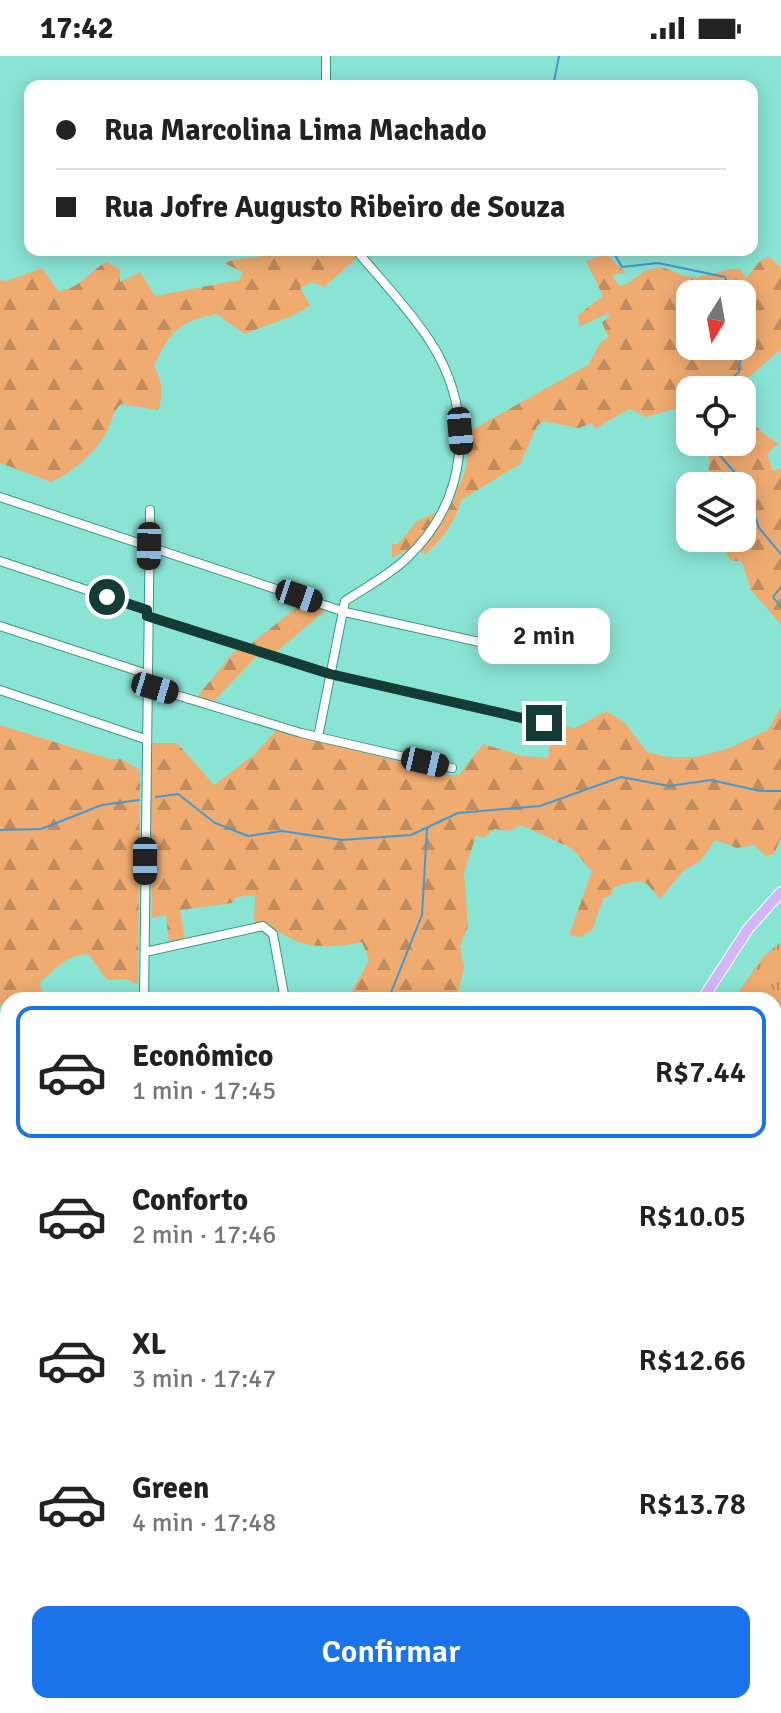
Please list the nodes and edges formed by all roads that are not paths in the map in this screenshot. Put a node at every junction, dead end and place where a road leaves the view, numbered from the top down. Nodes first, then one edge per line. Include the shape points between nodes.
1 (326, 56) edge
2 (326, 80) edge
3 (361, 256) edge
4 (0, 497) edge
5 (150, 510) dead end
6 (149, 546) junction
7 (0, 561) edge
8 (345, 612) junction
9 (147, 613) junction
10 (0, 626) edge
11 (542, 656) dead end
12 (147, 674) junction
13 (330, 674) junction
14 (147, 686) junction
15 (0, 690) edge
16 (544, 723) dead end
17 (318, 737) junction
18 (145, 739) junction
19 (452, 768) dead end
20 (781, 892) edge
21 (145, 952) junction
22 (144, 992) edge
23 (284, 992) edge
24 (707, 992) edge

1 - 2 street
3 - 8 street via 429,340 447,372 461,449 448,504 428,536 404,561 345,601
4 - 6 street
5 - 6 street
6 - 8 street
6 - 9 street
7 - 9 street
8 - 11 street
8 - 13 street
9 - 12 street
9 - 13 street
10 - 12 street
12 - 14 street
13 - 16 street
13 - 17 street
14 - 17 street
14 - 18 street
15 - 18 street
17 - 19 street
18 - 21 street
20 - 24 main road via 748,929
21 - 22 street
21 - 23 street via 266,928 275,939

